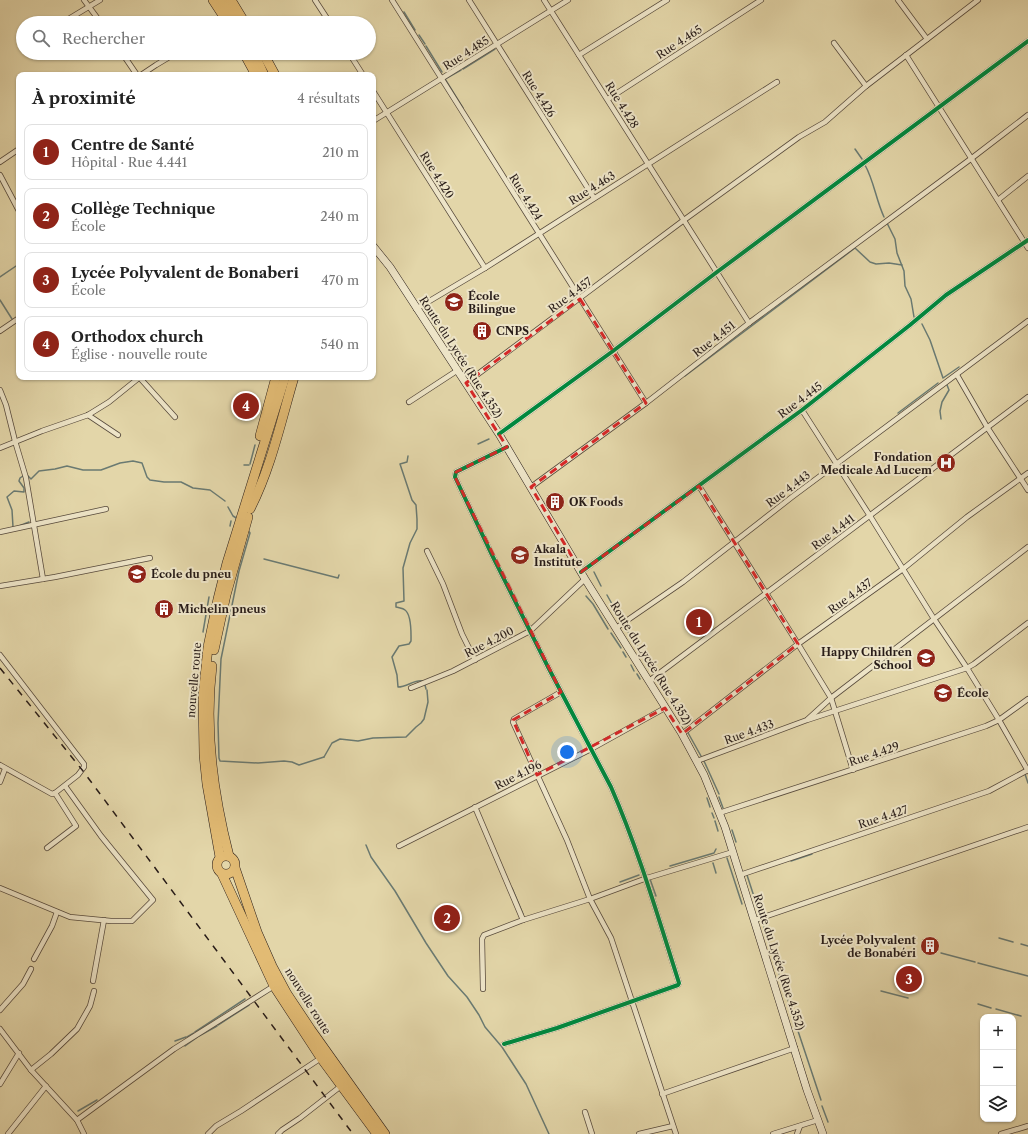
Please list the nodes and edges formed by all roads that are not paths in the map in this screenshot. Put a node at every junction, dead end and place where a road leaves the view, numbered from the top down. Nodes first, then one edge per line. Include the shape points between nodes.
1 (84, 0) edge
2 (100, 0) edge
3 (213, 0) edge
4 (222, 0) edge
5 (231, 0) edge
6 (315, 0) edge
7 (392, 0) edge
8 (469, 0) edge
9 (544, 0) edge
10 (568, 0) edge
11 (666, 0) edge
12 (761, 0) edge
13 (898, 0) edge
14 (978, 0) edge
15 (89, 6) junction
16 (551, 11) junction
17 (73, 16) edge
18 (96, 16) edge
19 (223, 16) edge
20 (232, 16) edge
21 (241, 16) edge
22 (325, 16) edge
23 (927, 39) junction
24 (1028, 41) edge
25 (834, 43) dead end
26 (497, 44) junction
27 (579, 55) junction
28 (906, 55) junction
29 (127, 60) edge
30 (163, 60) edge
31 (248, 60) edge
32 (257, 60) edge
33 (266, 60) edge
34 (353, 60) edge
35 (135, 72) edge
36 (145, 72) edge
37 (254, 72) edge
38 (263, 72) edge
39 (272, 72) edge
40 (361, 72) edge
41 (441, 80) junction
42 (777, 82) dead end
43 (866, 86) junction
44 (376, 96) edge
45 (608, 99) junction
46 (938, 107) junction
47 (387, 113) junction
48 (1028, 115) edge
49 (376, 119) edge
50 (16, 151) edge
51 (972, 158) junction
52 (1, 159) edge
53 (648, 164) junction
54 (0, 176) edge
55 (1028, 176) edge
56 (594, 198) junction
57 (998, 200) junction
58 (16, 205) edge
59 (684, 220) junction
60 (538, 233) junction
61 (1026, 241) edge
62 (1028, 248) edge
63 (376, 250) edge
64 (485, 268) junction
65 (717, 272) junction
66 (580, 299) junction
67 (416, 309) junction
68 (16, 320) edge
69 (1028, 321) edge
70 (749, 323) junction
71 (0, 331) edge
72 (613, 351) junction
73 (458, 370) junction
74 (957, 375) junction
75 (136, 380) edge
76 (143, 380) edge
77 (275, 380) edge
78 (284, 380) edge
79 (293, 380) edge
80 (466, 383) junction
81 (0, 390) edge
82 (1028, 397) edge
83 (409, 402) dead end
84 (646, 403) junction
85 (802, 410) junction
86 (88, 415) junction
87 (175, 417) dead end
88 (987, 427) junction
89 (499, 434) junction
90 (118, 435) dead end
91 (15, 441) junction
92 (507, 447) junction
93 (0, 448) edge
94 (837, 464) junction
95 (1028, 473) edge
96 (1021, 478) junction
97 (699, 486) junction
98 (531, 487) junction
99 (1028, 490) edge
100 (247, 508) junction
101 (106, 509) dead end
102 (870, 516) junction
103 (35, 525) junction
104 (0, 532) edge
105 (734, 541) junction
106 (1028, 547) edge
107 (427, 551) dead end
108 (150, 558) dead end
109 (903, 569) junction
110 (581, 572) junction
111 (43, 579) junction
112 (585, 579) junction
113 (0, 586) edge
114 (766, 594) junction
115 (934, 619) junction
116 (1028, 623) edge
117 (616, 628) junction
118 (530, 631) junction
119 (798, 644) junction
120 (0, 655) edge
121 (475, 660) junction
122 (967, 668) junction
123 (649, 681) junction
124 (411, 688) dead end
125 (561, 692) junction
126 (831, 698) junction
127 (1028, 699) edge
128 (665, 708) junction
129 (835, 710) junction
130 (807, 720) junction
131 (999, 720) junction
132 (682, 734) junction
133 (591, 749) junction
134 (696, 760) junction
135 (0, 765) edge
136 (5, 769) junction
137 (853, 770) junction
138 (1028, 770) edge
139 (537, 775) junction
140 (0, 782) edge
141 (65, 786) junction
142 (55, 793) junction
143 (475, 807) junction
144 (719, 813) junction
145 (1028, 827) edge
146 (399, 846) dead end
147 (47, 848) dead end
148 (733, 852) junction
149 (225, 857) junction
150 (235, 868) junction
151 (222, 874) junction
152 (740, 875) junction
153 (646, 878) junction
154 (0, 888) edge
155 (590, 899) junction
156 (57, 912) junction
157 (104, 920) junction
158 (523, 920) junction
159 (755, 920) junction
160 (34, 959) dead end
161 (31, 969) dead end
162 (93, 981) dead end
163 (274, 986) junction
164 (483, 989) dead end
165 (94, 991) dead end
166 (632, 1000) junction
167 (0, 1010) edge
168 (0, 1029) edge
169 (504, 1044) dead end
170 (795, 1048) junction
171 (19, 1053) junction
172 (321, 1058) junction
173 (31, 1070) junction
174 (0, 1084) edge
175 (46, 1086) junction
176 (341, 1086) junction
177 (662, 1094) junction
178 (585, 1112) dead end
179 (77, 1120) junction
180 (818, 1120) junction
181 (673, 1126) junction
182 (800, 1126) junction
183 (1028, 1126) edge
184 (8, 1134) edge
185 (84, 1134) edge
186 (208, 1134) edge
187 (278, 1134) edge
188 (377, 1134) edge
189 (385, 1134) edge
190 (592, 1134) edge
191 (639, 1134) edge
192 (676, 1134) edge
193 (773, 1134) edge
194 (797, 1134) edge
195 (823, 1134) edge
196 (1001, 1134) edge

1 - 15 street
2 - 15 street
3 - 19 highway
4 - 20 highway
5 - 21 highway
6 - 22 street
7 - 41 street, Rue 4.424
8 - 26 street, Rue 4.426
9 - 16 street, Rue 4.428
10 - 16 street, Rue 4.485
11 - 27 street
12 - 45 street, Rue 4.465
13 - 23 street
14 - 23 street, Rue 4.457
15 - 17 street
15 - 18 street
16 - 26 street, Rue 4.485
16 - 27 street, Rue 4.428
23 - 28 street, Rue 4.457
24 - 46 street
25 - 43 street
26 - 41 street, Rue 4.485
26 - 56 street, Rue 4.426
27 - 45 street, Rue 4.428
28 - 43 street, Rue 4.457
28 - 46 street
29 - 35 street
30 - 36 street
31 - 37 highway
32 - 38 highway
33 - 39 highway
34 - 40 street
41 - 47 street, Rue 4.485
41 - 60 street, Rue 4.424
42 - 53 street, Rue 4.463
43 - 59 street, Rue 4.457 via 825,122 799,137
44 - 47 street, Rue 4.420
45 - 53 street, Rue 4.428
46 - 51 street
46 - 65 street
47 - 49 street, Rue 4.485
47 - 64 street, Rue 4.420
48 - 51 street, Rue 4.451
50 - 52 street
51 - 57 street
51 - 70 street, Rue 4.451
53 - 56 street, Rue 4.463
53 - 59 street, Rue 4.428
54 - 58 street
55 - 57 street
56 - 60 street, Rue 4.463
57 - 61 street
59 - 65 street, Rue 4.428
59 - 66 street, Rue 4.457
60 - 64 street, Rue 4.463
60 - 66 street, Rue 4.424
61 - 62 street
61 - 85 street, Rue 4.445 via 946,295
63 - 67 main road, Route du Lycée (Rue 4.352)
64 - 67 street, Rue 4.463
65 - 70 street, Rue 4.428
65 - 72 street
66 - 72 street, Rue 4.424
66 - 80 street, Rue 4.457
67 - 73 main road, Route du Lycée (Rue 4.352)
68 - 71 street
69 - 74 street, Rue 4.443
70 - 84 street, Rue 4.451
72 - 84 street, Rue 4.424
72 - 89 street
73 - 80 main road, Route du Lycée (Rue 4.352)
73 - 83 street
74 - 88 street
74 - 94 street, Rue 4.443
75 - 86 street
76 - 87 street
77 - 100 highway, nouvelle route via 245,490
78 - 100 highway, nouvelle route via 273,427
79 - 100 highway, nouvelle route via 258,494
80 - 89 main road, Route du Lycée (Rue 4.352)
81 - 91 street
82 - 88 street, Rue 4.441
84 - 98 street, Rue 4.451
85 - 94 street
85 - 97 street, Rue 4.445
86 - 90 street
86 - 91 street
88 - 96 street
88 - 102 street, Rue 4.441
89 - 92 main road, Route du Lycée (Rue 4.352)
91 - 93 street
91 - 103 street via 26,478
92 - 98 main road, Route du Lycée (Rue 4.352)
92 - 118 street via 456,472 455,475
94 - 102 street
94 - 105 street, Rue 4.443
95 - 96 street, Rue 4.437
96 - 99 street
96 - 109 street, Rue 4.437 via 966,517
97 - 105 street
97 - 110 street, Rue 4.445
98 - 110 main road, Route du Lycée (Rue 4.352)
100 - 149 highway, nouvelle route via 214,648 211,674 209,711 212,771
101 - 103 street
102 - 109 street
102 - 114 street, Rue 4.441
103 - 104 street
103 - 111 street
105 - 114 street
105 - 117 street, Rue 4.443 via 683,582
106 - 115 street
107 - 121 street
108 - 111 street
109 - 115 street
109 - 119 street, Rue 4.437
110 - 112 main road, Route du Lycée (Rue 4.352)
111 - 113 street
112 - 117 main road, Route du Lycée (Rue 4.352)
112 - 118 street, Rue 4.200
114 - 119 street
114 - 123 street, Rue 4.441
115 - 122 street
115 - 126 street
116 - 122 street, Rue 4.433
117 - 123 main road, Route du Lycée (Rue 4.352)
118 - 121 street, Rue 4.200
118 - 125 street
119 - 126 street
119 - 132 street, Rue 4.437
120 - 141 street via 84,764 78,775
121 - 124 street, Rue 4.200
122 - 129 street, Rue 4.433
122 - 131 street
123 - 128 main road, Route du Lycée (Rue 4.352)
125 - 133 street
125 - 139 street via 513,720
126 - 129 street
126 - 130 street
127 - 131 street, Rue 4.429
128 - 132 main road, Route du Lycée (Rue 4.352)
128 - 133 street, Rue 4.196
129 - 130 street, Rue 4.433
129 - 137 street
130 - 134 street, Rue 4.433
131 - 137 street, Rue 4.429
131 - 138 street
132 - 134 main road, Route du Lycée (Rue 4.352)
133 - 139 street, Rue 4.196
133 - 153 street via 620,808
134 - 144 main road, Route du Lycée (Rue 4.352)
135 - 136 street
136 - 140 street
136 - 142 street via 50,793
137 - 144 street, Rue 4.429
138 - 152 street, Rue 4.427 via 989,791
139 - 143 street, Rue 4.196
139 - 155 street via 567,840
141 - 142 street
141 - 157 street via 101,836 153,900 132,920
142 - 147 street via 76,826
143 - 146 street, Rue 4.196
143 - 158 street
144 - 148 main road, Route du Lycée (Rue 4.352)
145 - 159 street
148 - 152 main road, Route du Lycée (Rue 4.352)
148 - 153 street
149 - 150 highway via 233,859
149 - 151 highway via 217,861 216,865
150 - 151 highway via 230,874
150 - 189 highway, nouvelle route via 257,932 287,994
151 - 163 highway, nouvelle route
152 - 159 main road, Route du Lycée (Rue 4.352)
153 - 155 street
153 - 166 street via 680,983
154 - 156 street
155 - 158 street
155 - 166 street via 608,930
156 - 157 street via 70,917
156 - 160 street
157 - 162 street
158 - 164 street via 483,937
159 - 170 main road, Route du Lycée (Rue 4.352)
161 - 167 street via 23,984
163 - 172 highway, nouvelle route
163 - 179 street via 174,1049
165 - 173 street via 90,1006 77,1029
166 - 169 street via 557,1028
166 - 177 street
168 - 171 street
170 - 177 street
170 - 180 main road, Route du Lycée (Rue 4.352)
171 - 173 street
171 - 174 street
172 - 176 highway, nouvelle route
172 - 186 street via 216,1126
173 - 175 street
175 - 179 street
175 - 184 street
176 - 187 street
176 - 188 highway, nouvelle route
177 - 181 street
178 - 190 street
179 - 185 street
180 - 182 street
180 - 195 main road, Route du Lycée (Rue 4.352)
181 - 191 street
181 - 192 street
182 - 193 street
182 - 194 street
183 - 196 street

